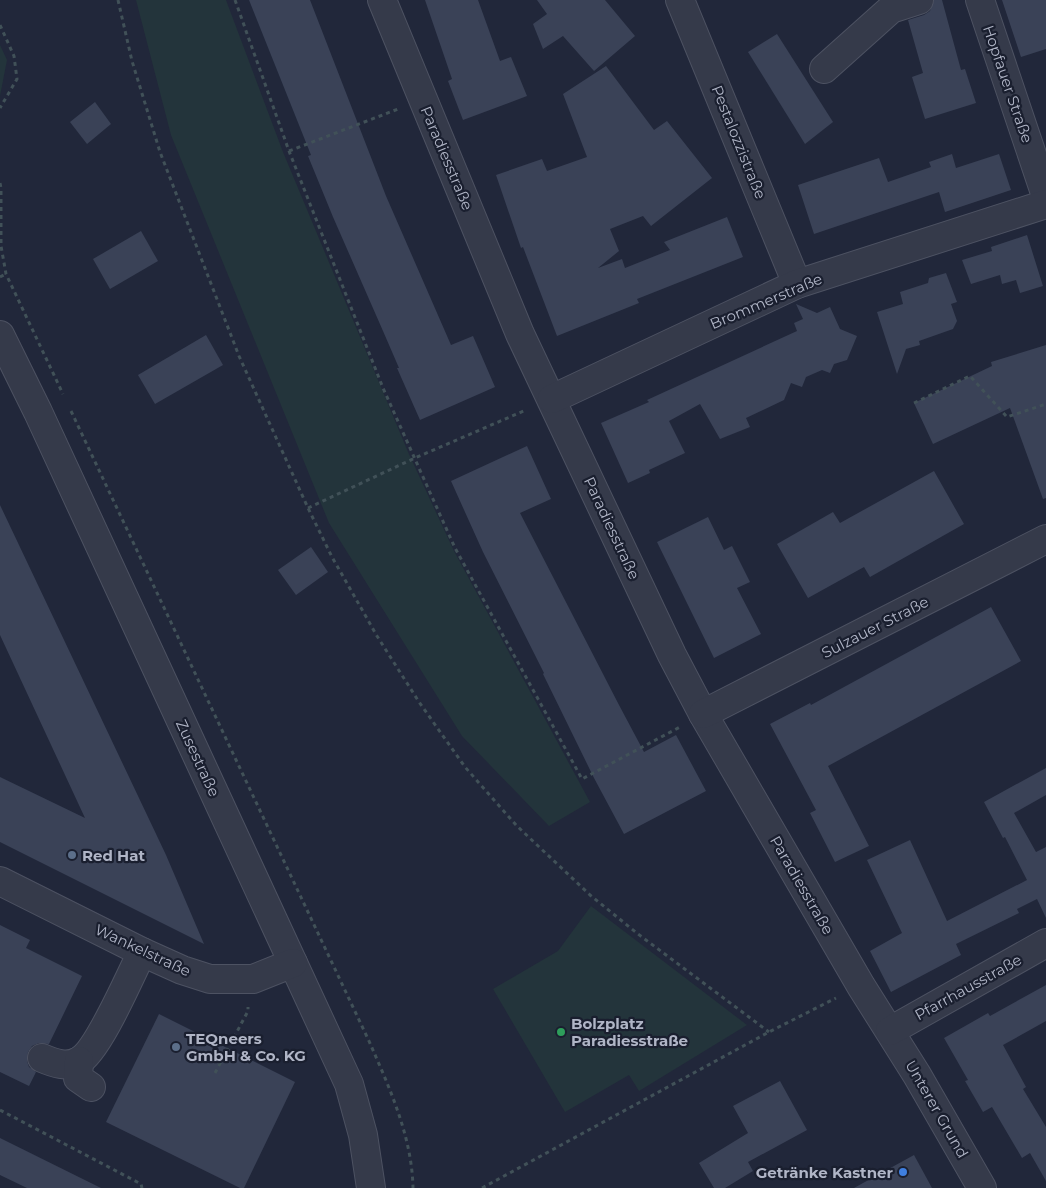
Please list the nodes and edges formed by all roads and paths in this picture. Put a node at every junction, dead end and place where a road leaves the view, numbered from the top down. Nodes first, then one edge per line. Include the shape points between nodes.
1 (118, 0) edge
2 (235, 0) edge
3 (382, 0) edge
4 (680, 0) edge
5 (919, 0) edge
6 (980, 0) edge
7 (0, 25) edge
8 (824, 69) dead end
9 (422, 100) junction
10 (0, 108) edge
11 (289, 151) junction
12 (0, 183) edge
13 (1046, 196) edge
14 (1046, 204) edge
15 (6, 274) junction
16 (0, 277) edge
17 (797, 284) junction
18 (0, 335) edge
19 (552, 399) junction
20 (66, 401) dead end
21 (914, 403) dead end
22 (1046, 404) edge
23 (70, 410) dead end
24 (415, 458) junction
25 (308, 508) junction
26 (1046, 539) edge
27 (703, 714) junction
28 (0, 881) edge
29 (1046, 943) edge
30 (142, 952) junction
31 (293, 963) junction
32 (253, 979) junction
33 (861, 986) junction
34 (890, 1031) junction
35 (769, 1032) junction
36 (42, 1058) dead end
37 (79, 1061) junction
38 (215, 1073) dead end
39 (91, 1087) dead end
40 (0, 1110) edge
41 (142, 1188) edge
42 (372, 1188) edge
43 (413, 1188) edge
44 (482, 1188) edge
45 (982, 1188) edge

1 - 25 path via 132,61 160,152 239,356
2 - 11 path
3 - 9 street, Paradiesstraße
4 - 17 street, Pestalozzistraße
5 - 8 street via 891,9
6 - 13 street, Hopfauer Straße
7 - 10 path via 14,56 17,79
9 - 11 path
9 - 19 street, Paradiesstraße via 520,334
11 - 24 path via 383,388
12 - 15 path via 1,246
14 - 17 street, Brommerstraße
15 - 16 path
15 - 20 path
17 - 19 street, Brommerstraße
18 - 31 street, Zusestraße
19 - 24 path
19 - 27 street, Paradiesstraße
21 - 22 path via 970,376 1007,418
23 - 43 path via 369,1040 397,1106 413,1169
24 - 25 path
24 - 27 path via 455,548 582,779
25 - 35 path via 377,636 465,768 517,826 590,896
26 - 27 street, Sulzauer Straße
27 - 33 street, Paradiesstraße
28 - 30 street, Wankelstraße
29 - 34 street, Pfarrhausstraße
30 - 32 street, Wankelstraße via 210,979
30 - 37 street via 97,1041
31 - 32 street, Wankelstraße
31 - 42 street, Zusestraße via 349,1084 363,1135
32 - 38 path via 248,1011
33 - 34 street, Paradiesstraße
33 - 35 path
34 - 45 street, Unterer Grund
35 - 44 path
36 - 37 street via 59,1065
37 - 39 street via 78,1078
40 - 41 path via 141,1184

